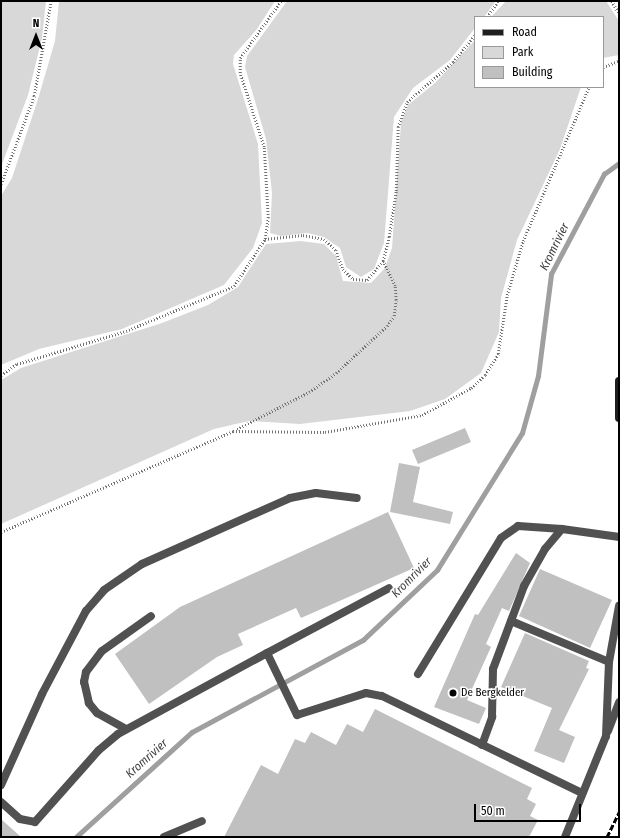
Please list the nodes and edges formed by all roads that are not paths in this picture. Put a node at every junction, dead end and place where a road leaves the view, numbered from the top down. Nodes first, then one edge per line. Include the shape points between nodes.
1 (619, 381) edge
2 (619, 418) edge
3 (357, 498) dead end
4 (562, 529) junction
5 (619, 537) edge
6 (389, 588) dead end
7 (619, 606) edge
8 (151, 616) dead end
9 (511, 621) junction
10 (267, 653) junction
11 (609, 662) junction
12 (418, 674) dead end
13 (619, 702) edge
14 (126, 729) junction
15 (606, 736) junction
16 (482, 745) junction
17 (1, 785) edge
18 (582, 793) junction
19 (1, 802) edge
20 (202, 821) dead end
21 (164, 837) edge
22 (565, 837) edge

1 - 2 street
3 - 17 lane via 316,493 290,498 142,564 104,590 86,611 42,694
4 - 5 lane
4 - 9 lane via 533,567
4 - 12 lane via 518,526 501,538
6 - 10 lane
7 - 11 lane
8 - 14 lane via 102,651 86,672 84,682 89,703 97,713
9 - 11 lane
9 - 16 lane via 493,669 492,717
10 - 14 lane
10 - 16 lane via 294,713 304,715 352,696 374,695
11 - 15 lane
13 - 15 lane
14 - 19 lane via 99,750 35,822 20,819
15 - 18 lane
16 - 18 lane
18 - 22 lane
20 - 21 lane

